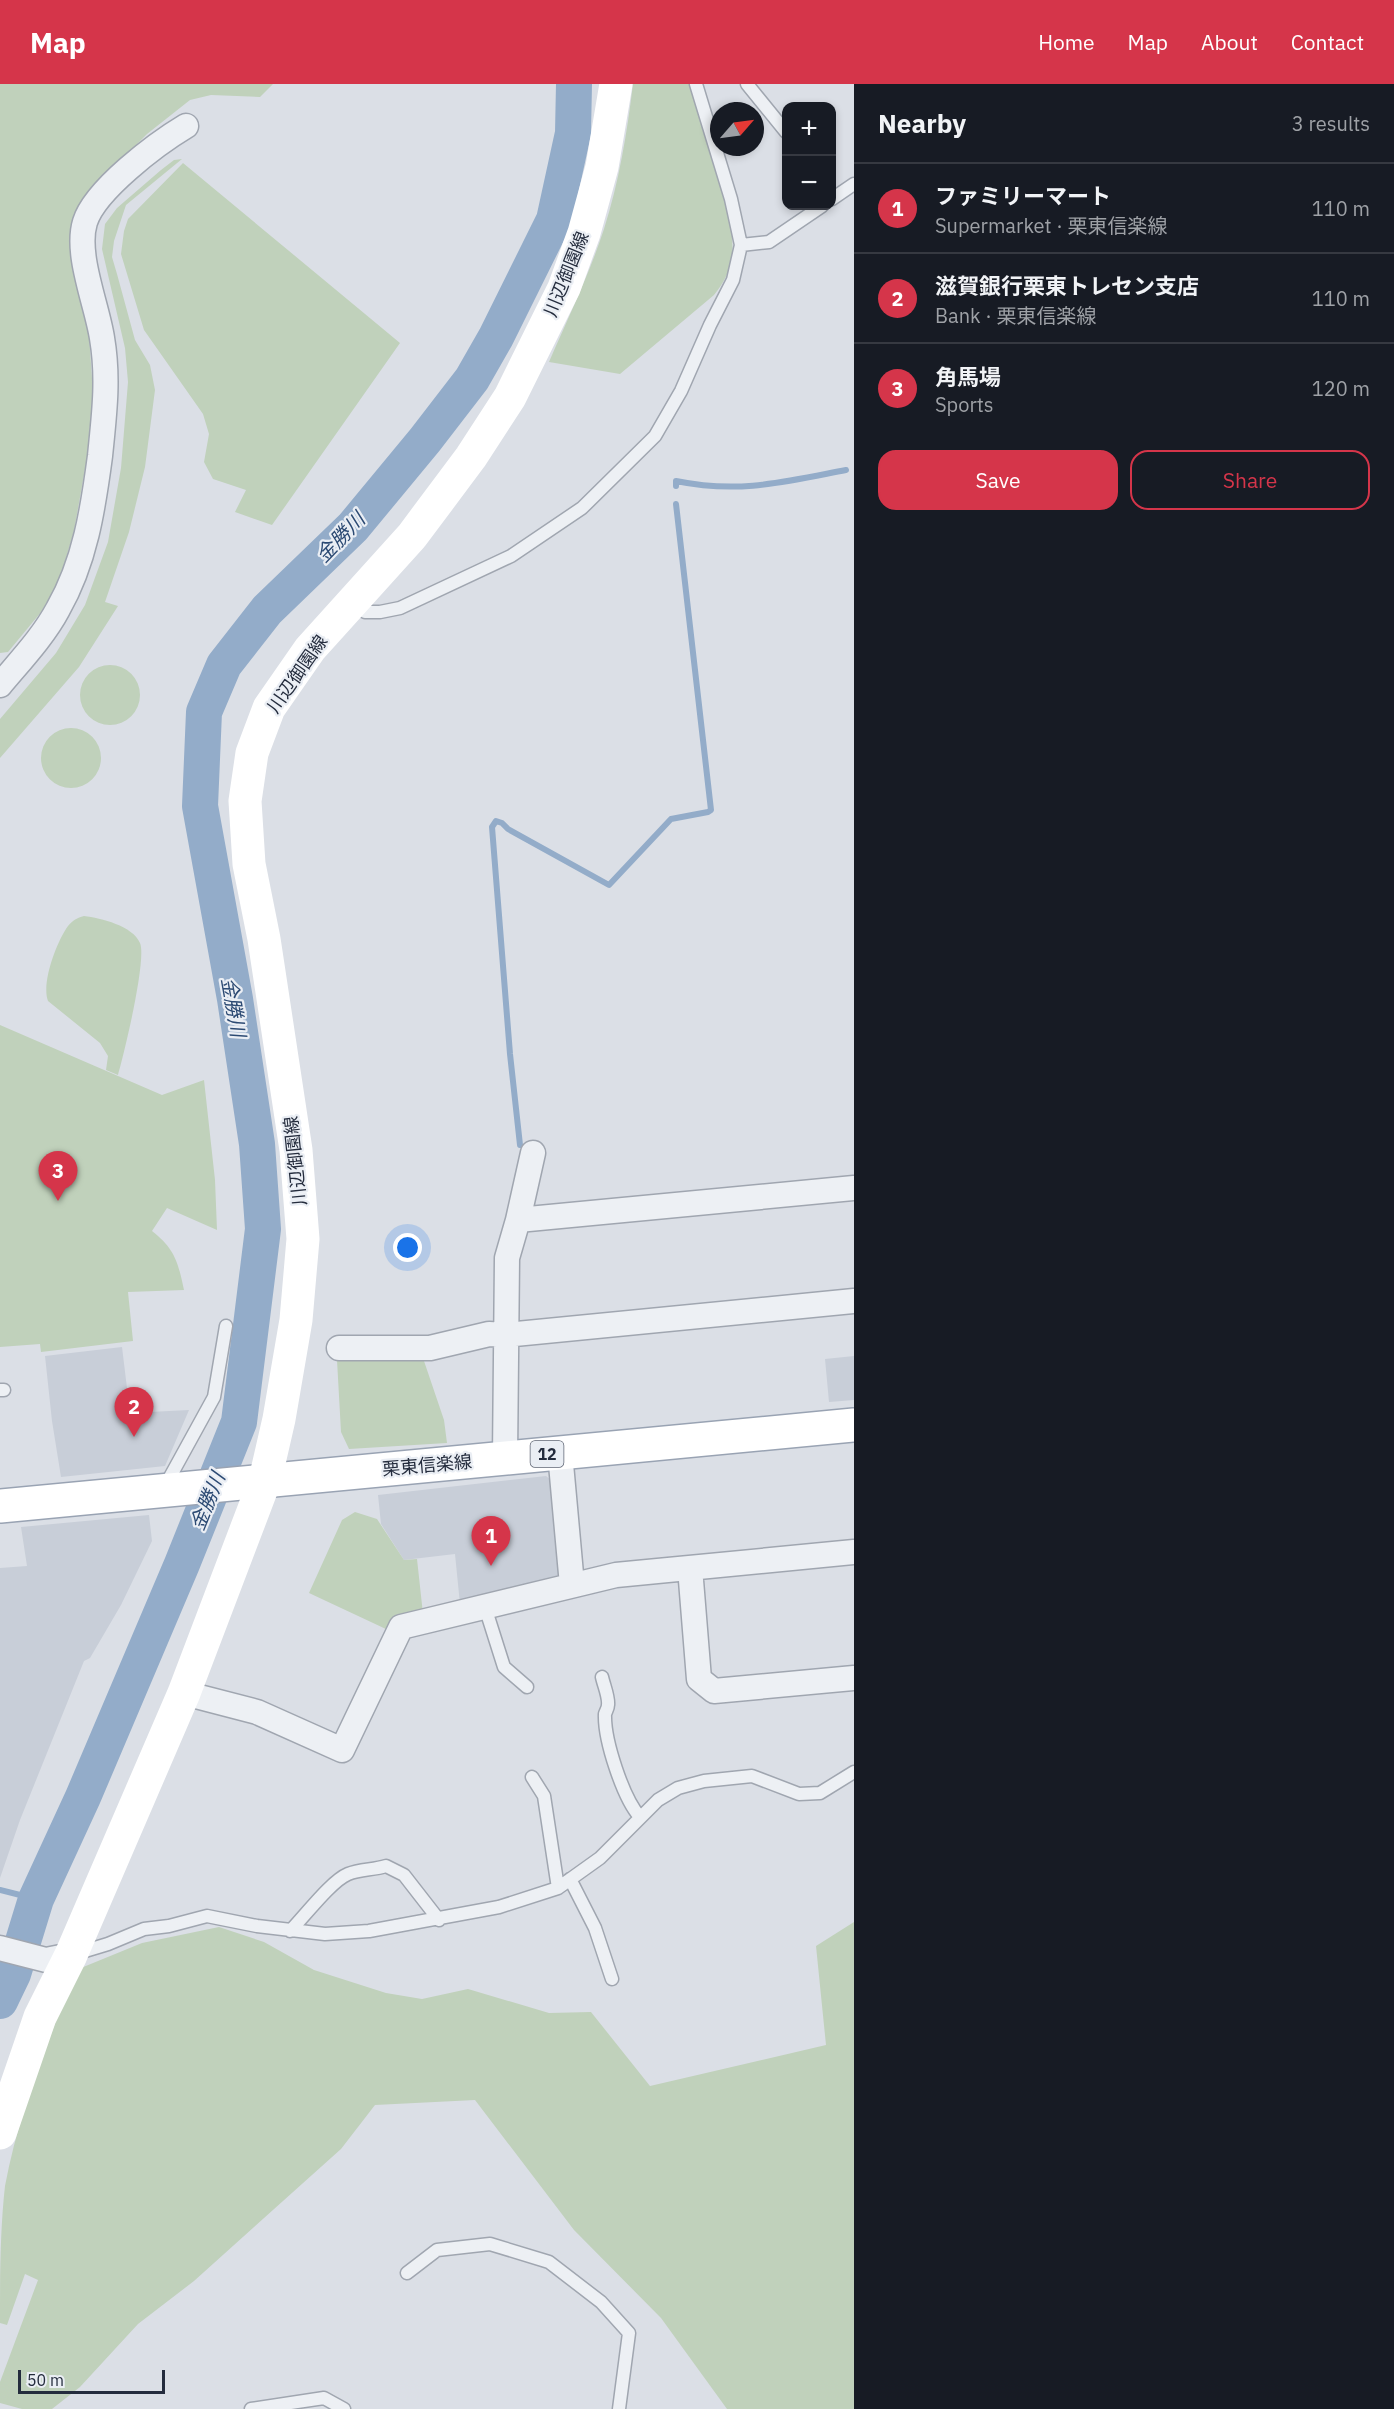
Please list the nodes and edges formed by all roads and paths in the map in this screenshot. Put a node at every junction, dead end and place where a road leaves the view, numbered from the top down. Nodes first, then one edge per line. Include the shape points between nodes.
1 (616, 84) edge
2 (696, 84) edge
3 (747, 84) edge
4 (186, 126) dead end
5 (782, 127) edge
6 (854, 184) edge
7 (836, 191) edge
8 (816, 210) edge
9 (741, 246) junction
10 (351, 604) junction
11 (0, 685) edge
12 (533, 1153) dead end
13 (854, 1188) edge
14 (518, 1220) junction
15 (854, 1301) edge
16 (226, 1326) dead end
17 (506, 1335) junction
18 (339, 1348) dead end
19 (854, 1425) edge
20 (560, 1453) junction
21 (505, 1458) junction
22 (252, 1482) junction
23 (172, 1489) junction
24 (0, 1506) edge
25 (854, 1552) edge
26 (690, 1568) junction
27 (572, 1585) junction
28 (485, 1607) junction
29 (602, 1677) dead end
30 (854, 1678) edge
31 (527, 1687) dead end
32 (184, 1693) junction
33 (854, 1772) edge
34 (532, 1777) dead end
35 (640, 1817) junction
36 (570, 1879) junction
37 (558, 1888) junction
38 (438, 1920) junction
39 (290, 1931) junction
40 (0, 1948) edge
41 (59, 1958) junction
42 (612, 1979) dead end
43 (0, 2133) edge
44 (407, 2273) dead end
45 (251, 2409) edge
46 (344, 2409) edge
47 (619, 2409) edge

1 - 10 main road, 川辺御園線 via 602,167 584,233 564,288 510,397 412,536
2 - 9 lane
3 - 5 lane
4 - 11 street via 104,191 84,224 84,259 106,363 106,399 90,524 76,570 58,609
6 - 7 lane
8 - 9 lane via 769,242
9 - 10 lane via 733,280 681,391 655,436 582,508 511,556 400,608 365,612
10 - 22 main road, 川辺御園線 via 310,649 269,708 252,753 245,801 249,864 296,1150 303,1239 296,1320 279,1419
12 - 14 street
13 - 14 street
14 - 17 street via 507,1258
15 - 17 street
16 - 23 lane via 214,1397
17 - 18 street via 489,1334 430,1348
17 - 21 street
19 - 20 main road, 栗東信楽線 / 12
20 - 21 main road, 栗東信楽線 / 12
20 - 27 street
21 - 22 main road, 栗東信楽線 / 12
22 - 23 main road, 栗東信楽線 / 12
22 - 32 main road, 川辺御園線
23 - 24 main road, 栗東信楽線 / 12
25 - 26 street
26 - 27 street via 616,1575
26 - 30 street via 699,1679 714,1691
27 - 28 street
28 - 31 lane via 504,1667
28 - 32 street via 401,1627 342,1750 257,1712
29 - 35 lane via 611,1748 620,1780
32 - 41 main road, 川辺御園線
33 - 35 lane via 820,1793 799,1794 752,1776 704,1780 678,1788
34 - 37 lane via 544,1796
35 - 36 lane via 600,1858
36 - 37 lane
36 - 42 lane via 595,1928
37 - 38 lane via 500,1907
38 - 39 lane via 369,1931
38 - 39 lane via 404,1875 386,1866 350,1873 338,1880
39 - 41 lane via 207,1916 144,1929
40 - 41 street
41 - 43 main road, 川辺御園線
44 - 47 lane via 437,2250 490,2244 549,2262 601,2302 629,2333
45 - 46 lane via 324,2398

